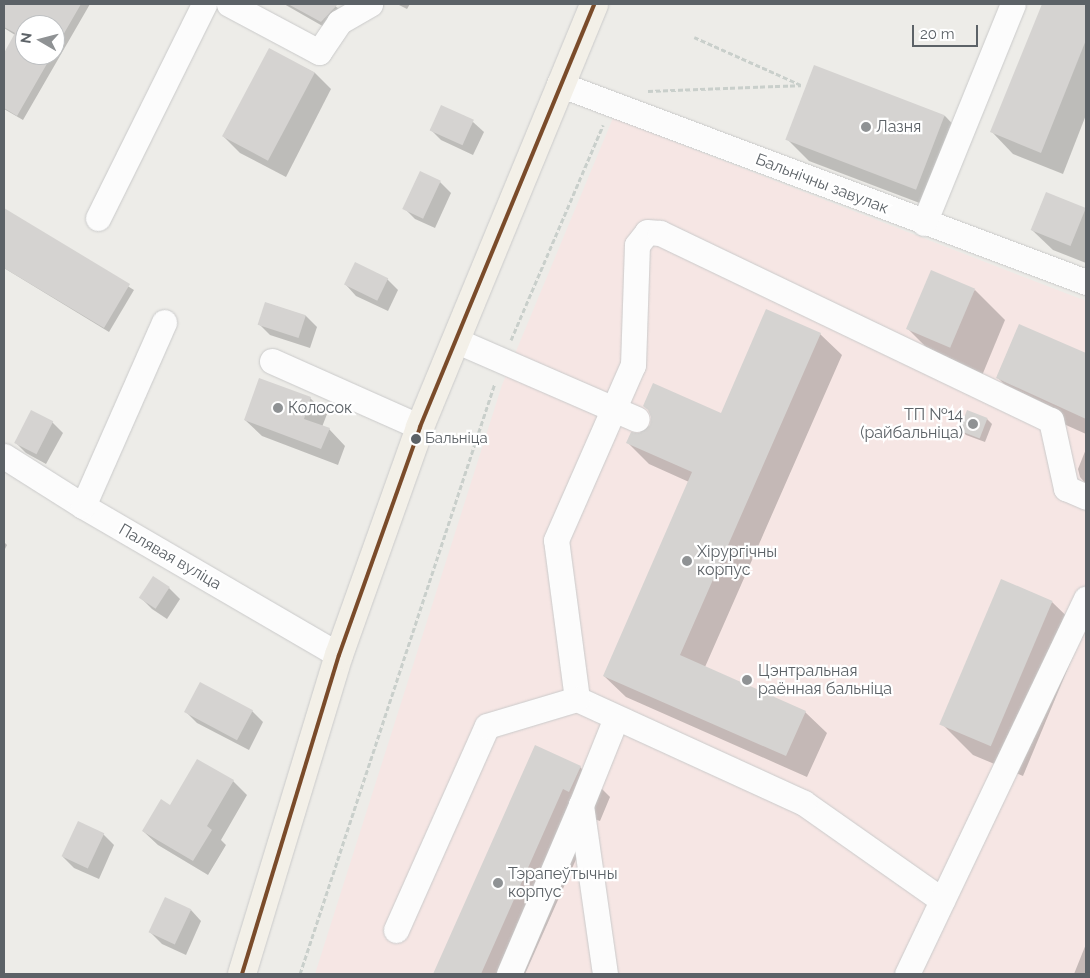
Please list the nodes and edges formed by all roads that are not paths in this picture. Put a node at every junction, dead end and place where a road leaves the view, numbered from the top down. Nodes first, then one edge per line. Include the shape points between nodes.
1 (204, 4) edge
2 (229, 4) edge
3 (370, 4) edge
4 (594, 4) edge
5 (1013, 4) edge
6 (559, 84) junction
7 (98, 218) dead end
8 (924, 223) junction
9 (1086, 282) edge
10 (164, 322) dead end
11 (455, 340) junction
12 (272, 361) dead end
13 (613, 408) junction
14 (637, 419) dead end
15 (420, 427) junction
16 (4, 456) edge
17 (1086, 497) edge
18 (83, 506) junction
19 (1086, 598) edge
20 (339, 655) junction
21 (577, 700) junction
22 (616, 718) junction
23 (581, 804) junction
24 (942, 900) junction
25 (396, 930) dead end
26 (242, 974) edge
27 (509, 974) edge
28 (605, 974) edge
29 (908, 974) edge

1 - 7 street
2 - 3 street via 319,52 339,22
4 - 6 main road
5 - 8 street
6 - 8 street, Бальнічны завулак
6 - 11 main road
8 - 9 street, Бальнічны завулак
10 - 18 street
11 - 13 street
11 - 15 main road
12 - 15 street
13 - 14 street
13 - 17 street via 633,365 637,245 647,232 660,233 1051,420 1066,488
13 - 21 street via 556,540
15 - 20 main road
16 - 18 street, Палявая вуліца
18 - 20 street, Палявая вуліца
19 - 24 street
20 - 26 main road
21 - 22 street
21 - 25 street via 487,726
22 - 23 street
22 - 24 street via 804,803
23 - 27 street
23 - 28 street
24 - 29 street

